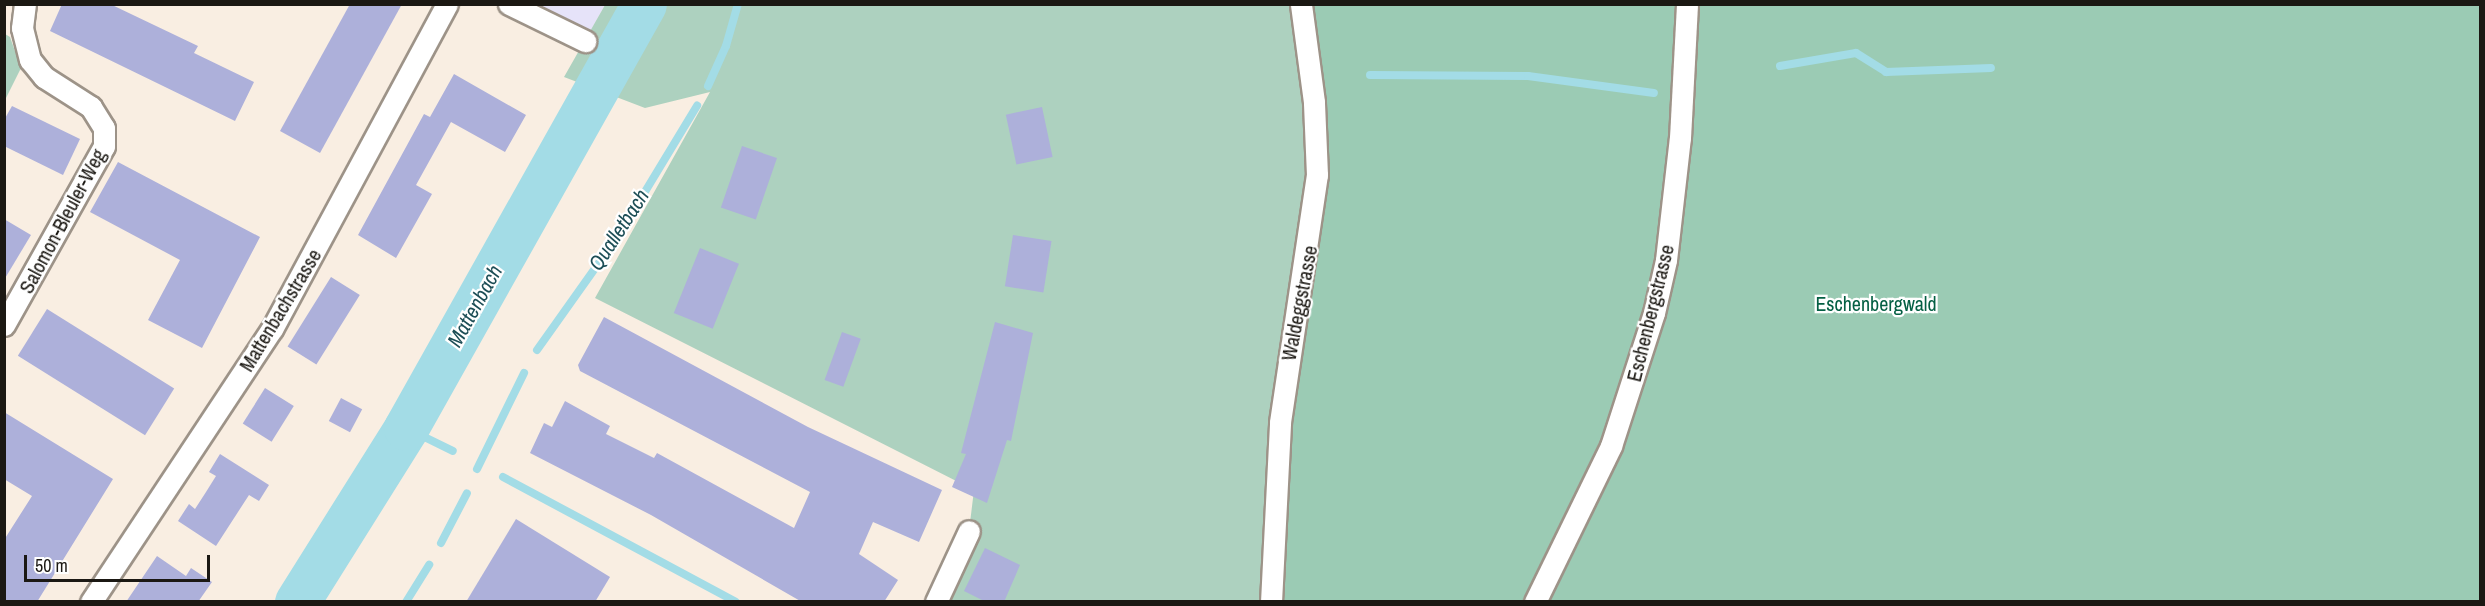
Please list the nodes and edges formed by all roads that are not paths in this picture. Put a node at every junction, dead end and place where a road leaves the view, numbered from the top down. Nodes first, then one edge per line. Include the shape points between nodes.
1 (25, 4) edge
2 (447, 4) edge
3 (509, 4) edge
4 (1302, 4) edge
5 (1687, 4) edge
6 (585, 41) dead end
7 (4, 325) edge
8 (969, 531) dead end
9 (91, 602) edge
10 (936, 602) edge
11 (1271, 602) edge
12 (1535, 602) edge

1 - 7 street, Salomon-Bleuler-Weg via 22,28 30,60 45,77 91,107 104,128 104,146
2 - 9 street, Mattenbachstrasse via 272,329
3 - 6 street
4 - 11 street, Waldeggstrasse via 1314,102 1317,175 1280,422
5 - 12 street, Eschenbergstrasse via 1678,160 1666,260 1654,313 1602,469
8 - 10 street

